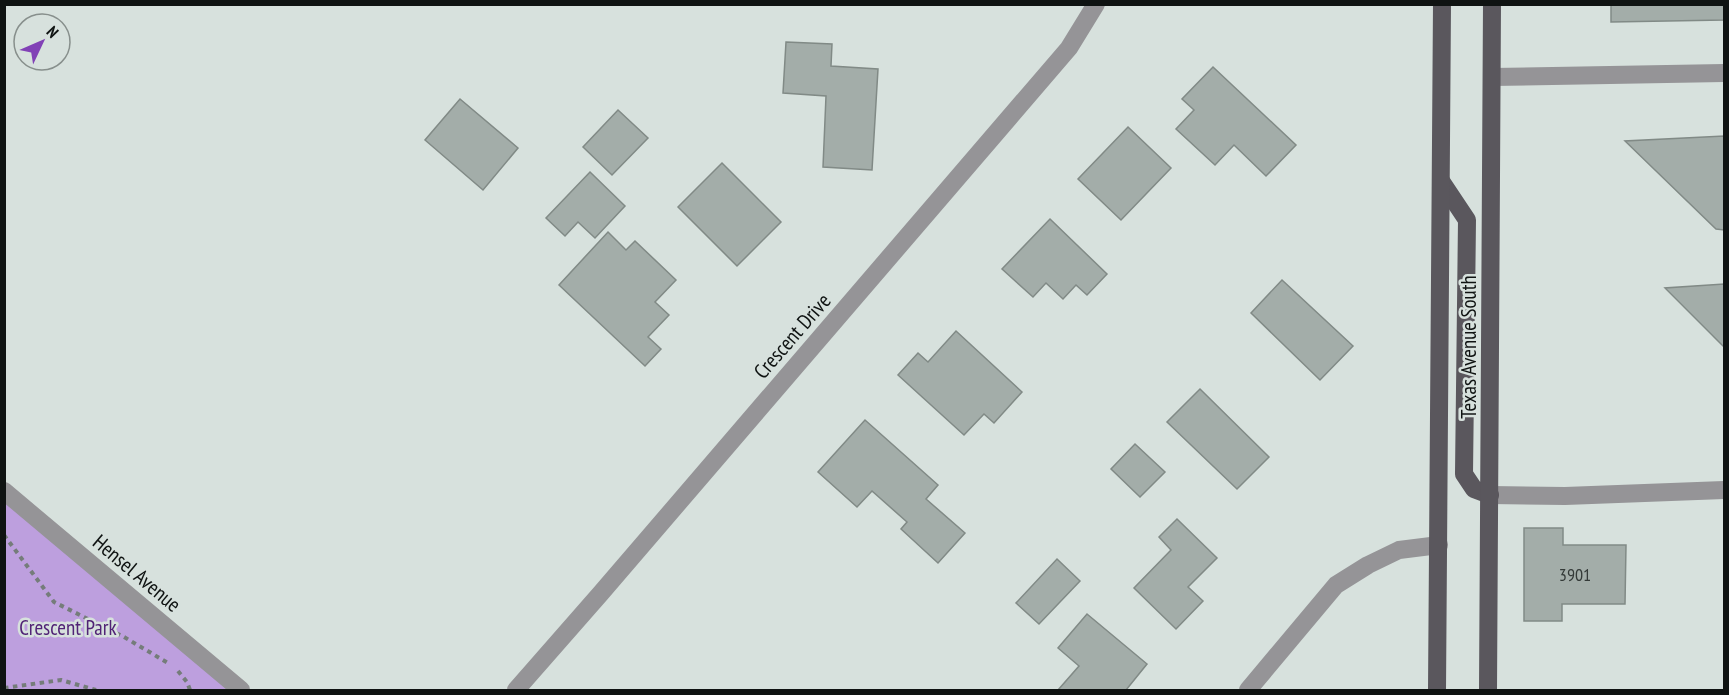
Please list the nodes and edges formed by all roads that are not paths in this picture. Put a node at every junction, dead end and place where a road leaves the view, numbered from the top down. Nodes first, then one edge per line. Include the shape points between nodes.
1 (1096, 4) edge
2 (1442, 4) edge
3 (1492, 4) edge
4 (1725, 73) edge
5 (1492, 77) junction
6 (1441, 181) junction
7 (1725, 490) edge
8 (4, 491) edge
9 (1490, 495) junction
10 (1438, 545) junction
11 (241, 690) edge
12 (516, 690) edge
13 (1248, 690) edge
14 (1437, 690) edge
15 (1488, 690) edge

1 - 12 street, Crescent Drive via 1068,48
2 - 6 main road, Texas Avenue South
3 - 5 main road, Texas Avenue South
4 - 5 street
5 - 9 main road, Texas Avenue South
6 - 9 main road via 1467,220 1464,474 1474,489
6 - 10 main road, Texas Avenue South
7 - 9 street
8 - 11 street, Hensel Avenue
9 - 15 main road, Texas Avenue South
10 - 13 street via 1399,550 1336,585
10 - 14 main road, Texas Avenue South

